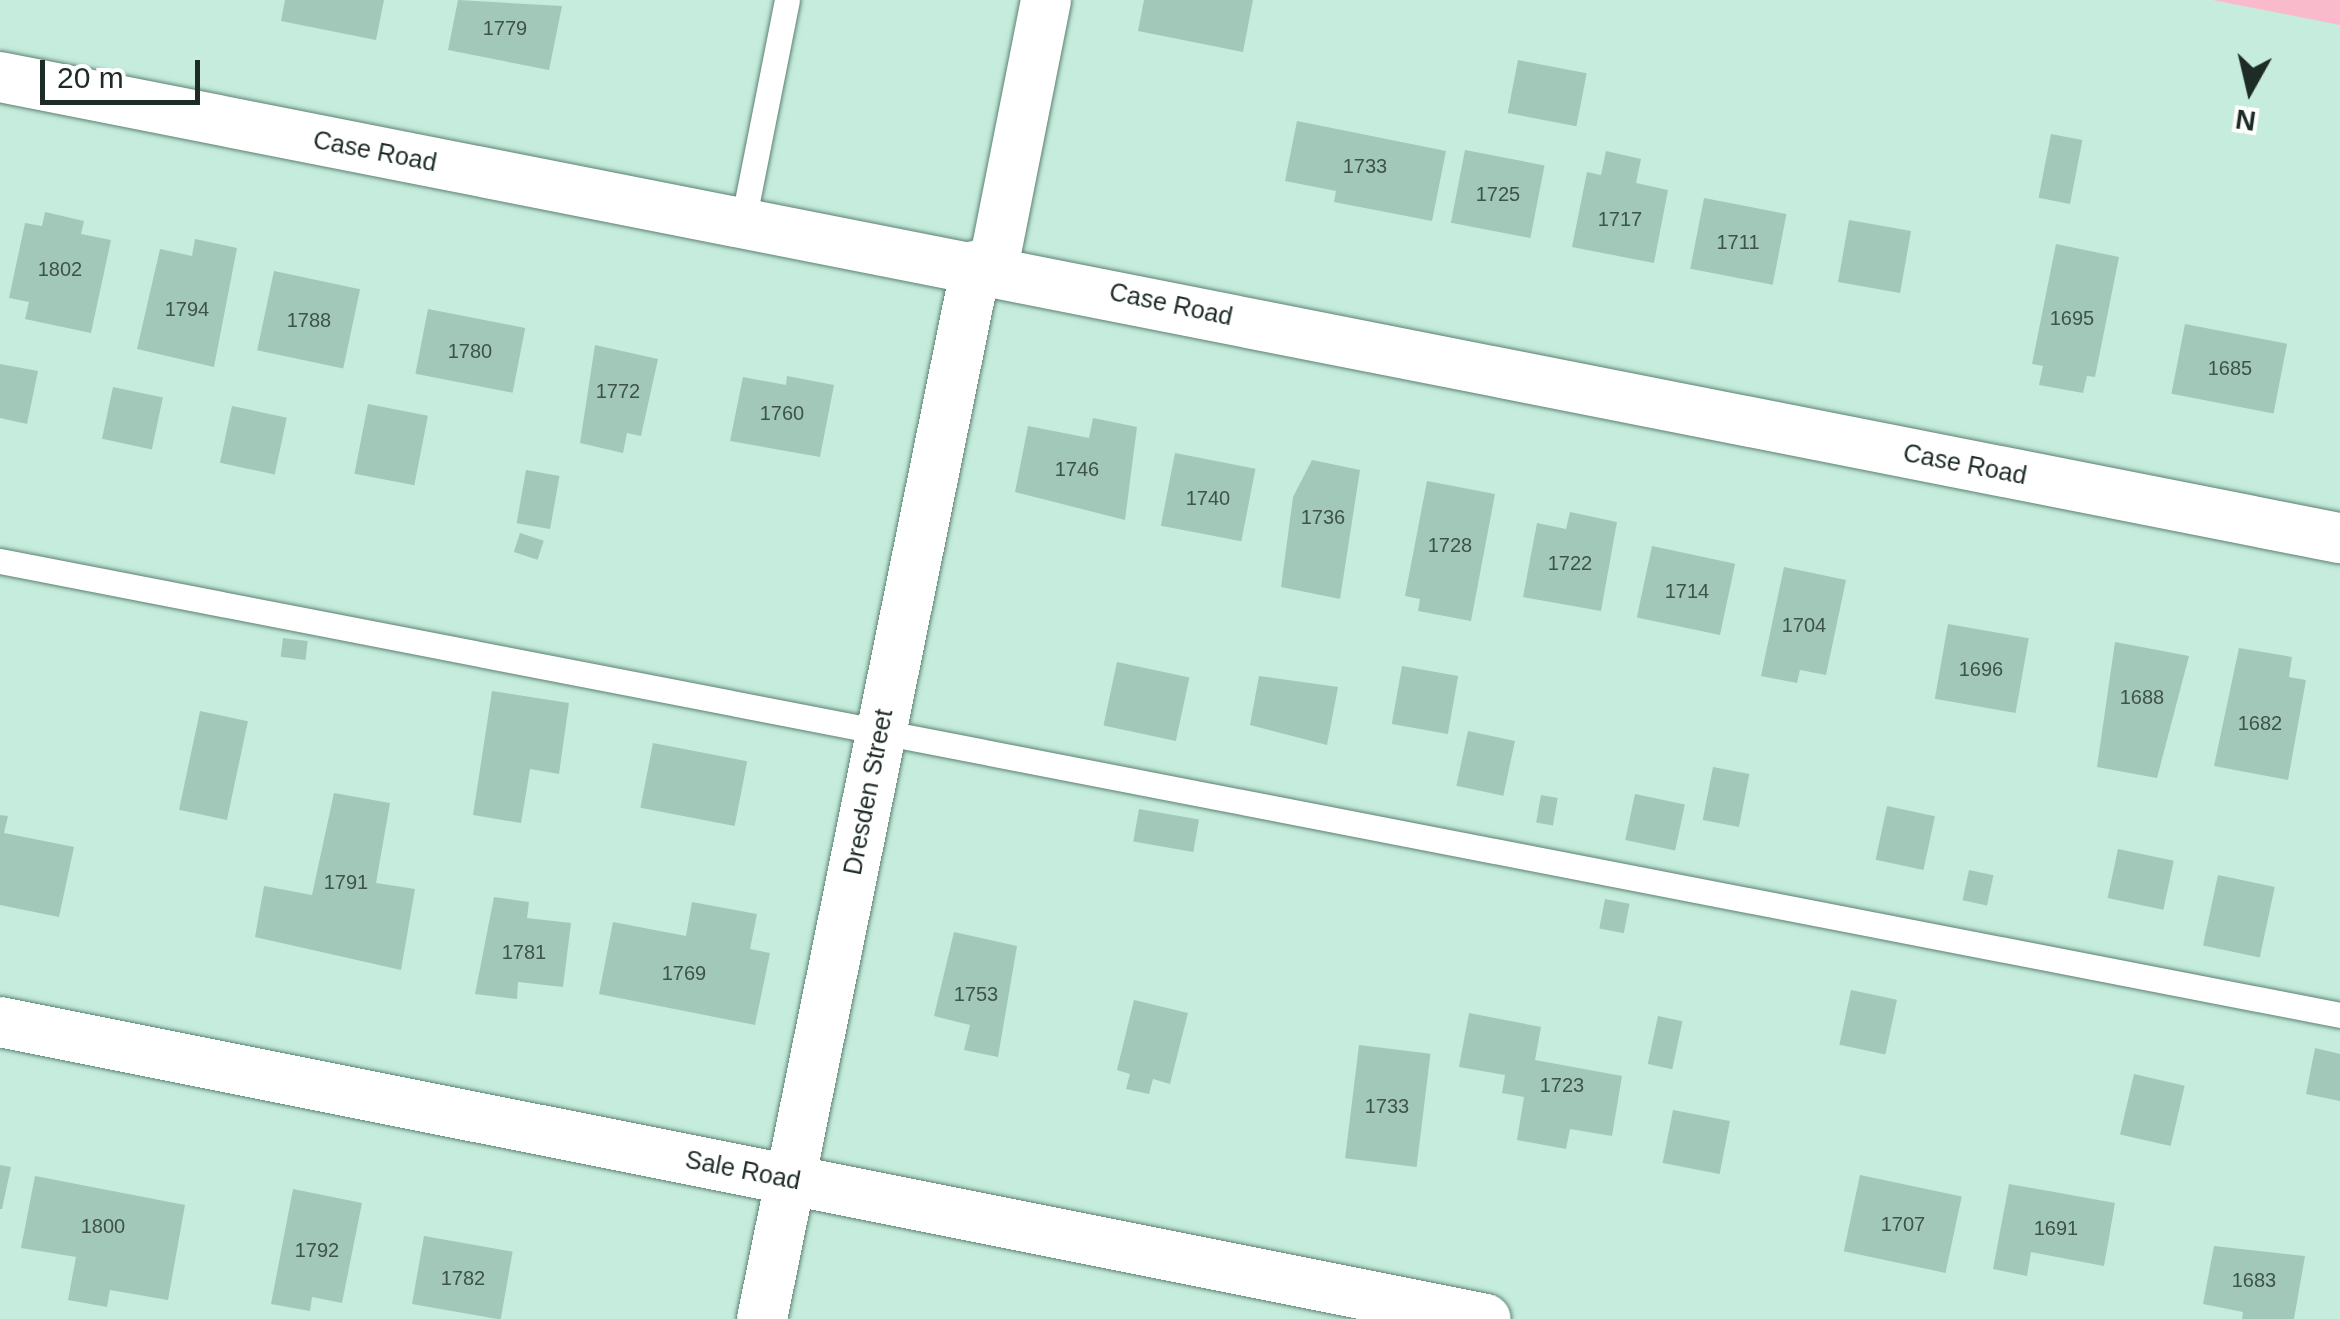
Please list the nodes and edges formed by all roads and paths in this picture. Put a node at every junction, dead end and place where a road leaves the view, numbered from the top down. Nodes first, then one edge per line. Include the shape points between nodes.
1 (787, 0) edge
2 (1046, 0) edge
3 (0, 77) edge
4 (743, 222) junction
5 (984, 267) junction
6 (2340, 538) edge
7 (0, 560) edge
8 (880, 732) junction
9 (2340, 1015) edge
10 (0, 1022) edge
11 (790, 1180) junction
12 (762, 1319) edge
13 (1486, 1319) edge

1 - 4 lane
2 - 5 street, Dresden Street
3 - 4 street, Case Road
4 - 5 street, Case Road
5 - 6 street, Case Road
5 - 8 street, Dresden Street
7 - 8 lane
8 - 9 lane
8 - 11 street, Dresden Street
10 - 11 street, Sale Road
11 - 12 street, Dresden Street
11 - 13 street, Sale Road

